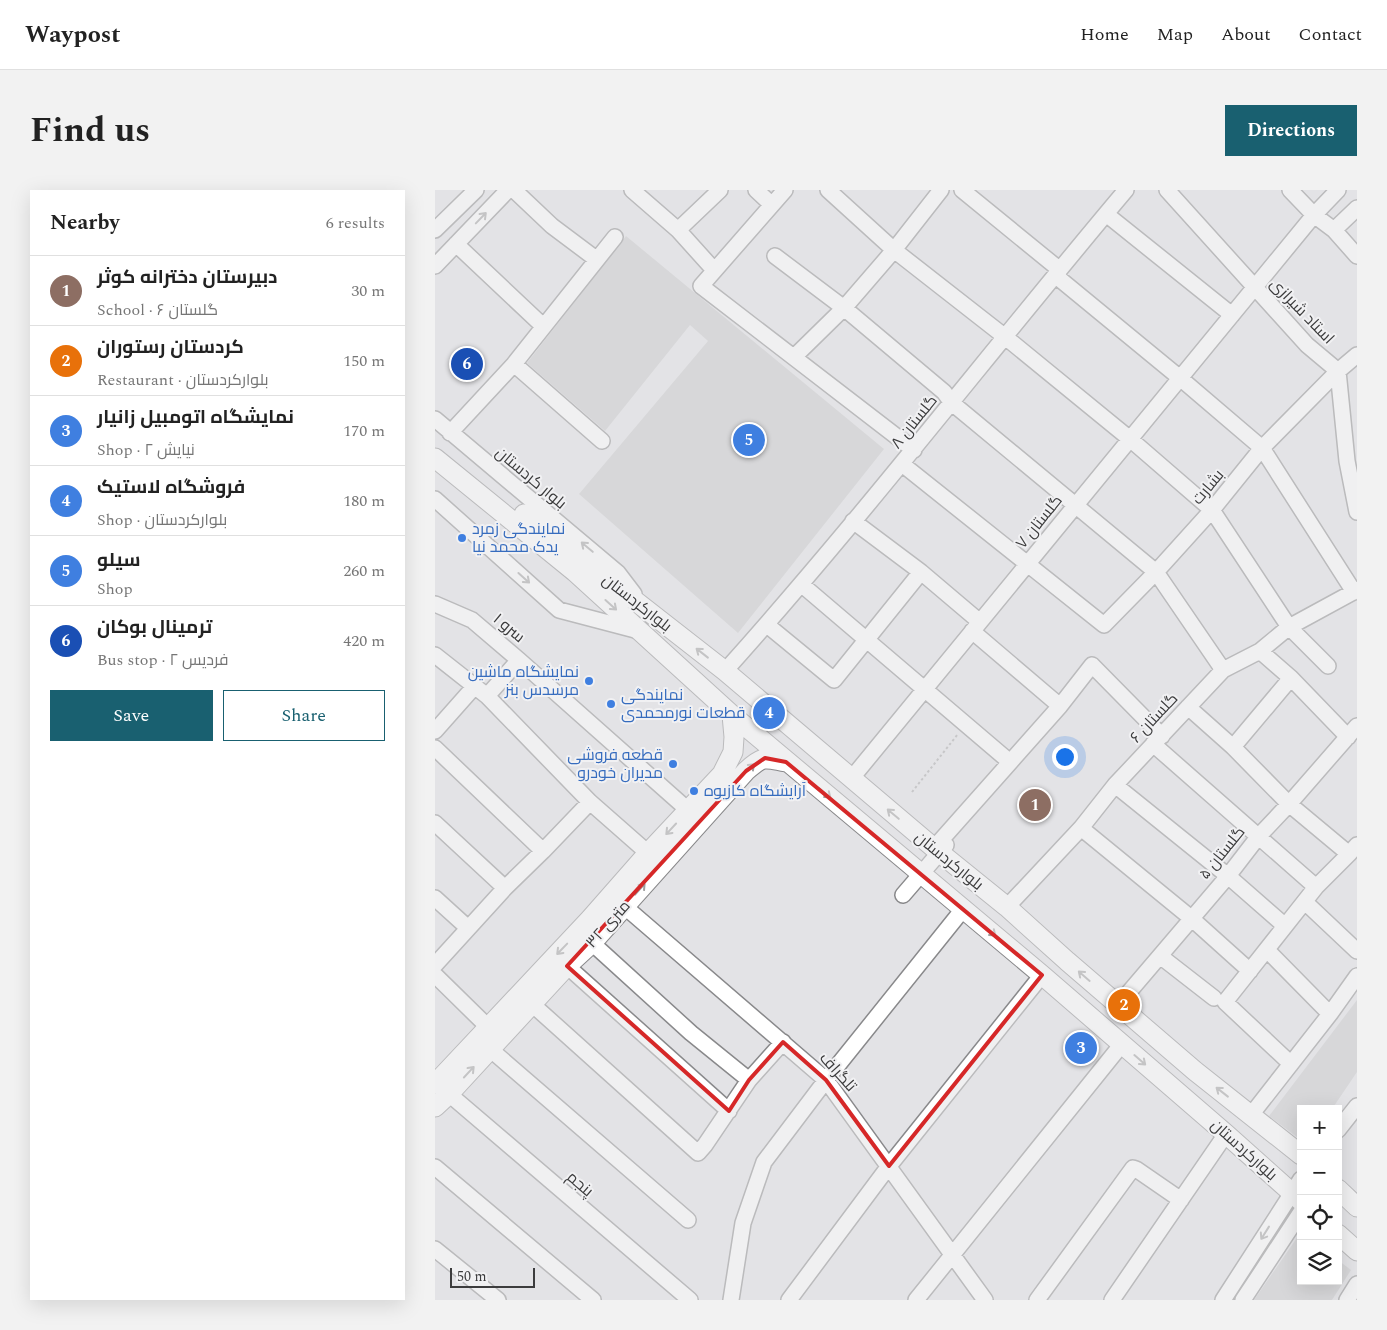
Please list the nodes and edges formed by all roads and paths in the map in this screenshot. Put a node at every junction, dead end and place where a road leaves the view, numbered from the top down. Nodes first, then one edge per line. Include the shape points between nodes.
1 (475, 190) edge
2 (509, 190) edge
3 (513, 190) edge
4 (632, 190) edge
5 (720, 190) edge
6 (756, 190) edge
7 (785, 190) edge
8 (828, 190) edge
9 (941, 190) edge
10 (962, 190) edge
11 (1126, 190) edge
12 (1167, 190) edge
13 (1291, 190) edge
14 (1338, 190) edge
15 (771, 204) junction
16 (1357, 208) edge
17 (1106, 214) junction
18 (1314, 215) junction
19 (435, 230) edge
20 (678, 230) junction
21 (1334, 230) junction
22 (615, 237) dead end
23 (456, 244) junction
24 (894, 250) junction
25 (775, 256) dead end
26 (1357, 256) edge
27 (596, 259) junction
28 (435, 266) edge
29 (714, 270) junction
30 (1058, 273) junction
31 (1255, 288) junction
32 (844, 308) junction
33 (1232, 315) junction
34 (543, 326) junction
35 (1004, 336) junction
36 (1357, 355) edge
37 (794, 358) junction
38 (513, 364) junction
39 (1338, 371) junction
40 (1180, 378) junction
41 (951, 404) junction
42 (435, 419) edge
43 (443, 438) edge
44 (1130, 439) junction
45 (602, 441) dead end
46 (1262, 448) junction
47 (914, 450) junction
48 (435, 458) edge
49 (902, 464) junction
50 (435, 499) edge
51 (1075, 506) junction
52 (1212, 510) junction
53 (1357, 512) edge
54 (853, 521) junction
55 (1028, 564) junction
56 (921, 572) junction
57 (1156, 572) junction
58 (801, 584) junction
59 (1355, 591) edge
60 (435, 604) edge
61 (644, 608) junction
62 (767, 625) junction
63 (976, 626) junction
64 (1289, 627) junction
65 (641, 632) junction
66 (867, 640) junction
67 (1260, 651) junction
68 (435, 655) edge
69 (519, 660) junction
70 (1329, 666) dead end
71 (1223, 670) junction
72 (725, 672) junction
73 (1291, 678) junction
74 (474, 687) junction
75 (924, 689) junction
76 (487, 696) junction
77 (1060, 706) junction
78 (1188, 707) junction
79 (732, 715) junction
80 (966, 724) junction
81 (435, 731) edge
82 (1353, 732) edge
83 (1157, 740) junction
84 (1233, 747) junction
85 (435, 748) edge
86 (786, 762) junction
87 (1010, 762) junction
88 (851, 779) junction
89 (1115, 785) junction
90 (912, 792) dead end
91 (590, 802) junction
92 (1289, 804) junction
93 (688, 810) junction
94 (435, 823) edge
95 (1081, 828) junction
96 (1258, 837) junction
97 (941, 847) junction
98 (1353, 850) edge
99 (543, 851) junction
100 (648, 853) junction
101 (922, 873) junction
102 (1228, 876) junction
103 (1316, 887) junction
104 (505, 888) junction
105 (903, 895) dead end
106 (435, 898) edge
107 (1305, 902) junction
108 (624, 906) junction
109 (1007, 907) junction
110 (964, 908) junction
111 (1191, 918) junction
112 (1284, 925) junction
113 (468, 928) junction
114 (592, 943) junction
115 (1267, 950) junction
116 (1357, 951) edge
117 (1160, 956) junction
118 (435, 965) edge
119 (567, 966) junction
120 (1250, 971) junction
121 (435, 975) edge
122 (1042, 975) junction
123 (1357, 976) edge
124 (1219, 1000) junction
125 (532, 1004) junction
126 (1118, 1005) junction
127 (1330, 1014) junction
128 (488, 1027) junction
129 (783, 1042) junction
130 (1122, 1044) junction
131 (491, 1049) junction
132 (1291, 1064) junction
133 (744, 1075) junction
134 (826, 1080) junction
135 (442, 1089) edge
136 (1357, 1106) edge
137 (435, 1107) edge
138 (729, 1111) junction
139 (1251, 1115) junction
140 (1342, 1125) edge
141 (1226, 1134) junction
142 (1297, 1152) edge
143 (889, 1166) junction
144 (435, 1167) edge
145 (1297, 1190) edge
146 (1297, 1192) edge
147 (1342, 1193) edge
148 (1181, 1200) junction
149 (1357, 1207) edge
150 (1297, 1218) edge
151 (688, 1220) dead end
152 (1342, 1238) edge
153 (435, 1249) edge
154 (1357, 1251) edge
155 (952, 1253) junction
156 (1357, 1284) edge
157 (794, 1298) edge
158 (498, 1300) edge
159 (593, 1300) edge
160 (690, 1300) edge
161 (731, 1300) edge
162 (915, 1300) edge
163 (985, 1300) edge
164 (1037, 1300) edge
165 (1112, 1300) edge
166 (1223, 1300) edge
167 (1243, 1300) edge
168 (1347, 1300) edge

1 - 19 street
23 -> 2 street
3 - 27 street via 552,226
4 - 20 street
5 - 20 street
6 - 15 street
7 - 15 street
8 - 24 street
9 - 24 street
10 - 30 street
11 - 17 street, گلستان ۸
12 - 31 street, استاد شیرازی
13 - 18 street
14 - 18 street, گلستان ۷
15 - 29 street
16 - 21 street
17 - 30 street, گلستان ۸
17 - 33 street
18 - 21 street
18 - 31 street, گلستان ۷
20 - 29 street
21 - 26 street
22 - 27 street
23 - 28 street
23 - 34 street
24 - 32 street
24 - 35 street
25 - 32 street
27 - 34 street
29 - 37 street via 701,286
30 - 35 street, گلستان ۸
30 - 40 street
31 - 33 street, گلستان ۷
31 - 39 street, استاد شیرازی via 1307,345
32 - 37 street
32 - 41 street via 944,392
33 - 40 street, گلستان ۷
34 - 38 street
35 - 41 street, گلستان ۸
35 - 44 street
36 - 39 street, بشارت
37 - 47 street
38 - 43 street
38 - 45 street
39 - 46 street, بشارت
39 - 53 street via 1347,461
40 - 44 street, گلستان ۷
40 - 46 street
41 - 47 street, گلستان ۸
41 - 51 street
42 - 43 street, بلوار کردستان
43 - 61 main road, بلوارکردستان via 594,570
61 -> 43 street, بلوار کردستان via 618,573
44 - 51 street, گلستان ۷
44 - 52 street
46 - 52 street, بشارت
46 - 59 street
47 - 49 street, گلستان ۸
48 -> 65 main road, بلوارکردستان via 575,572
49 - 54 street, گلستان ۸
49 - 55 street
50 -> 65 street, بلوارکردستان via 559,610
51 - 55 street, گلستان ۷
51 - 57 street
52 - 57 street, بشارت
52 - 64 street
54 - 56 street
54 - 58 street, گلستان ۸
55 - 57 street, بشارت via 1104,625
55 - 63 street, گلستان ۷
56 - 63 street
56 - 66 street
57 - 71 street
58 - 62 street, گلستان ۸
58 - 66 street
59 - 64 street, گلستان ۶
60 - 69 street, سرو ۱ via 472,620
72 -> 61 main road, بلوارکردستان
62 - 66 street via 833,680
62 - 72 street, گلستان ۸
63 - 75 street, گلستان ۷
63 - 77 street
64 - 67 street, گلستان ۶
64 - 70 street
65 - 79 main road, بلوارکردستان
66 - 75 street
67 - 71 street, گلستان ۶
67 - 73 street
68 - 74 street
69 - 76 street
69 - 93 street, سرو ۱
71 - 78 street, گلستان ۶
72 - 88 main road, بلوارکردستان
73 - 82 street
73 - 84 street
74 - 76 street
74 - 81 street
75 - 80 street
75 - 88 street, گلستان ۷
76 - 91 street
77 - 83 street via 1092,665
77 - 87 street
78 - 83 street, گلستان ۶
78 - 84 street
79 - 86 main road, بلوارکردستان
79 - 93 main road, ۳۲ متری via 733,752 722,774
80 - 87 street
80 - 90 path
82 - 92 street, گلستان ۵
83 - 89 street, گلستان ۶
83 - 96 street
84 - 92 street
85 - 99 street
86 -> 101 main road, بلوارکردستان
108 -> 86 main road, ۳۲ متری via 746,771 765,758
87 - 97 street
97 -> 88 main road, بلوارکردستان
89 - 95 street, گلستان ۶
89 - 102 street
91 - 99 street
91 - 100 street
92 - 96 street, گلستان ۵
92 - 98 street
93 -> 100 main road, ۳۲ متری
94 - 104 street
95 - 109 street, گلستان ۶
95 - 111 street
96 - 102 street, گلستان ۵
96 - 103 street
97 - 101 street
97 - 109 main road, بلوارکردستان
98 - 103 street
99 - 104 street
100 -> 128 main road, ۳۲ متری via 591,920
101 - 105 street
101 - 110 main road, بلوارکردستان
102 - 111 street, گلستان ۵
102 - 112 street
103 - 107 street
104 - 113 street
106 - 113 street
107 - 112 street
107 - 116 street
108 - 114 main road, ۳۲ متری
108 - 129 street, تلگراف
126 -> 109 main road, بلوارکردستان
110 -> 122 main road, بلوارکردستان
110 - 134 street
111 - 117 street, گلستان ۵
111 - 120 street
112 - 115 street
113 - 118 street
114 - 119 main road, ۳۲ متری
114 - 133 street via 691,1033
115 - 120 street
115 - 127 street
117 - 124 street
117 - 126 street, گلستان ۵
119 - 125 main road, ۳۲ متری
119 - 138 street
120 - 124 street
121 - 128 street
122 - 130 main road, بلوارکردستان
122 - 143 street
123 - 127 street
124 - 132 street
125 - 131 main road, ۳۲ متری
125 - 138 street via 698,1153
139 -> 126 main road, بلوارکردستان
127 - 132 street
128 - 135 main road, ۳۲ متری
129 - 133 street
129 - 134 street, تلگراف
130 -> 141 main road, بلوارکردستان
130 - 155 street
135 -> 131 main road, ۳۲ متری
131 - 151 street
132 - 139 street
133 - 138 street
134 - 143 street, تلگراف
134 - 161 street via 765,1162 743,1223
135 - 137 main road, ۳۲ متری
135 - 160 street, پنجم
136 - 140 street
139 - 142 main road, بلوارکردستان
141 - 145 main road, بلوارکردستان
141 - 148 street
143 - 155 street, تلگراف
143 - 157 street
144 - 159 street
146 -> 166 street
147 - 149 main road
148 - 164 street via 1133,1168
148 - 165 street
150 - 167 street
152 - 154 main road
153 - 158 street
155 - 162 street
155 - 163 street, تلگراف
156 - 168 street

